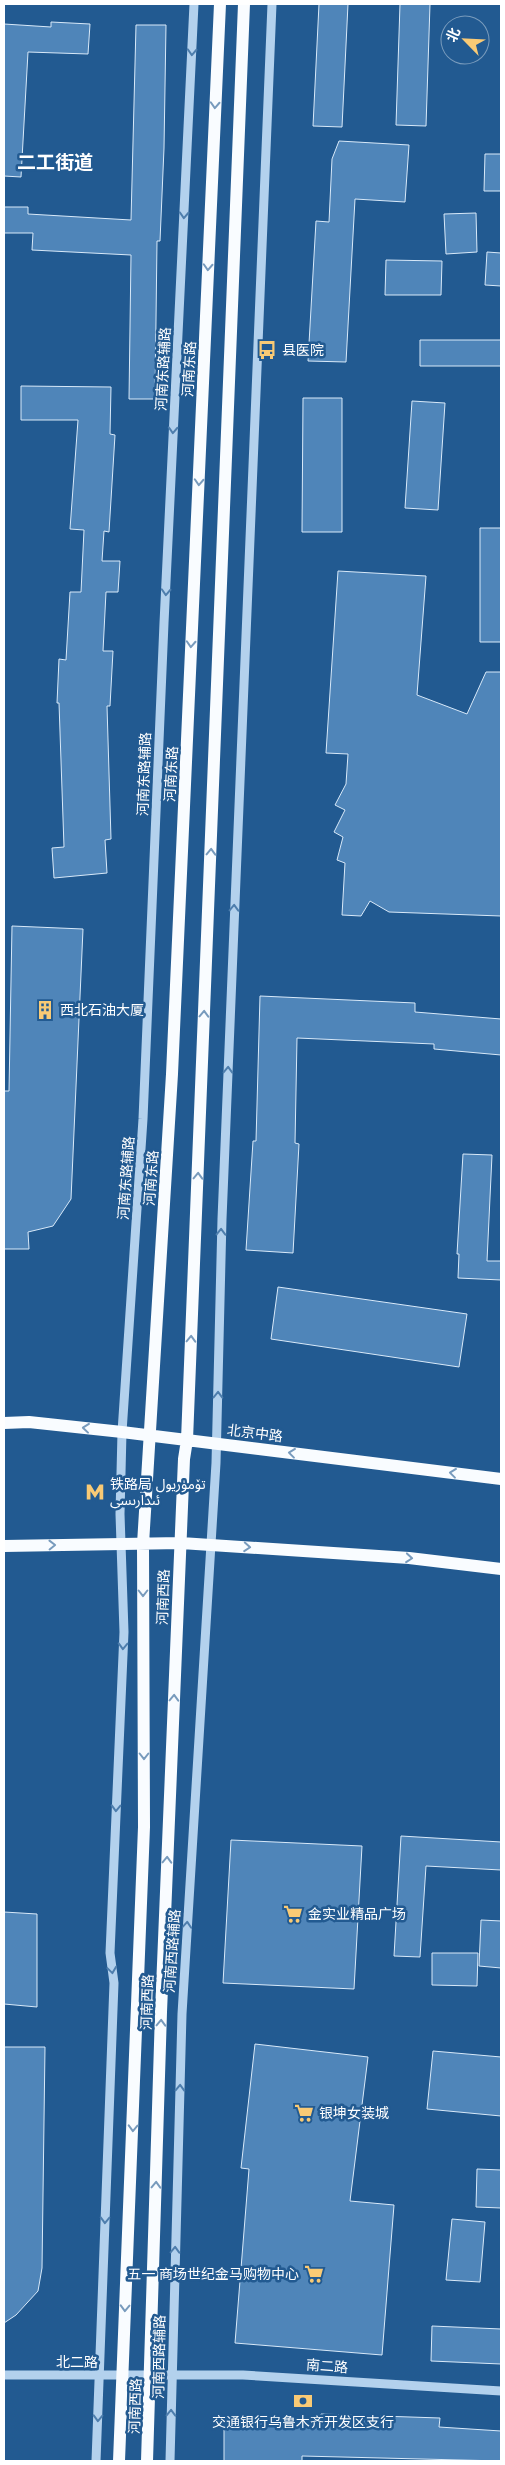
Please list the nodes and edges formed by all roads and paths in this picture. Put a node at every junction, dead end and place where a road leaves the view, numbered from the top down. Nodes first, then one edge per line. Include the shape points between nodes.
1 (194, 4) edge
2 (220, 4) edge
3 (244, 4) edge
4 (272, 4) edge
5 (4, 1423) edge
6 (122, 1432) junction
7 (149, 1435) junction
8 (187, 1440) junction
9 (217, 1444) junction
10 (501, 1479) edge
11 (181, 1543) junction
12 (121, 1544) junction
13 (143, 1544) junction
14 (212, 1545) junction
15 (4, 1546) edge
16 (501, 1568) edge
17 (4, 2375) edge
18 (122, 2375) junction
19 (151, 2375) junction
20 (172, 2375) junction
21 (99, 2376) junction
22 (501, 2391) edge
23 (96, 2461) edge
24 (119, 2461) edge
25 (148, 2461) edge
26 (170, 2461) edge

1 -> 6 street, 河南东路辅路 via 144,1109
2 -> 7 main road, 河南东路 via 172,1074
8 -> 3 main road
9 -> 4 street via 222,1219
6 -> 5 main road, 北京中路 via 29,1422
6 - 7 main road, 北京中路
6 - 12 street, 河南东路辅路
7 - 8 main road, 北京中路
7 - 13 main road, 河南东路
8 - 9 main road, 北京中路
8 - 11 main road
10 -> 9 main road, 北京中路
9 - 14 street, 河南西路辅路
11 - 13 main road
11 - 14 main road
19 -> 11 main road, 河南西路 via 161,2012
12 - 13 main road
15 -> 12 main road
12 -> 21 street via 124,1632 110,1954 114,1983
13 -> 18 main road, 河南西路 via 144,1827
14 -> 16 main road via 409,1558
20 -> 14 street, 河南西路辅路 via 182,2014
17 - 21 street, 北二路
18 - 19 street, 北二路
18 - 21 street, 北二路
18 - 24 main road, 河南西路
19 - 20 street, 南二路
19 - 25 main road, 河南西路
20 - 22 street, 南二路 via 243,2374
26 -> 20 street, 河南西路辅路
21 -> 23 street

